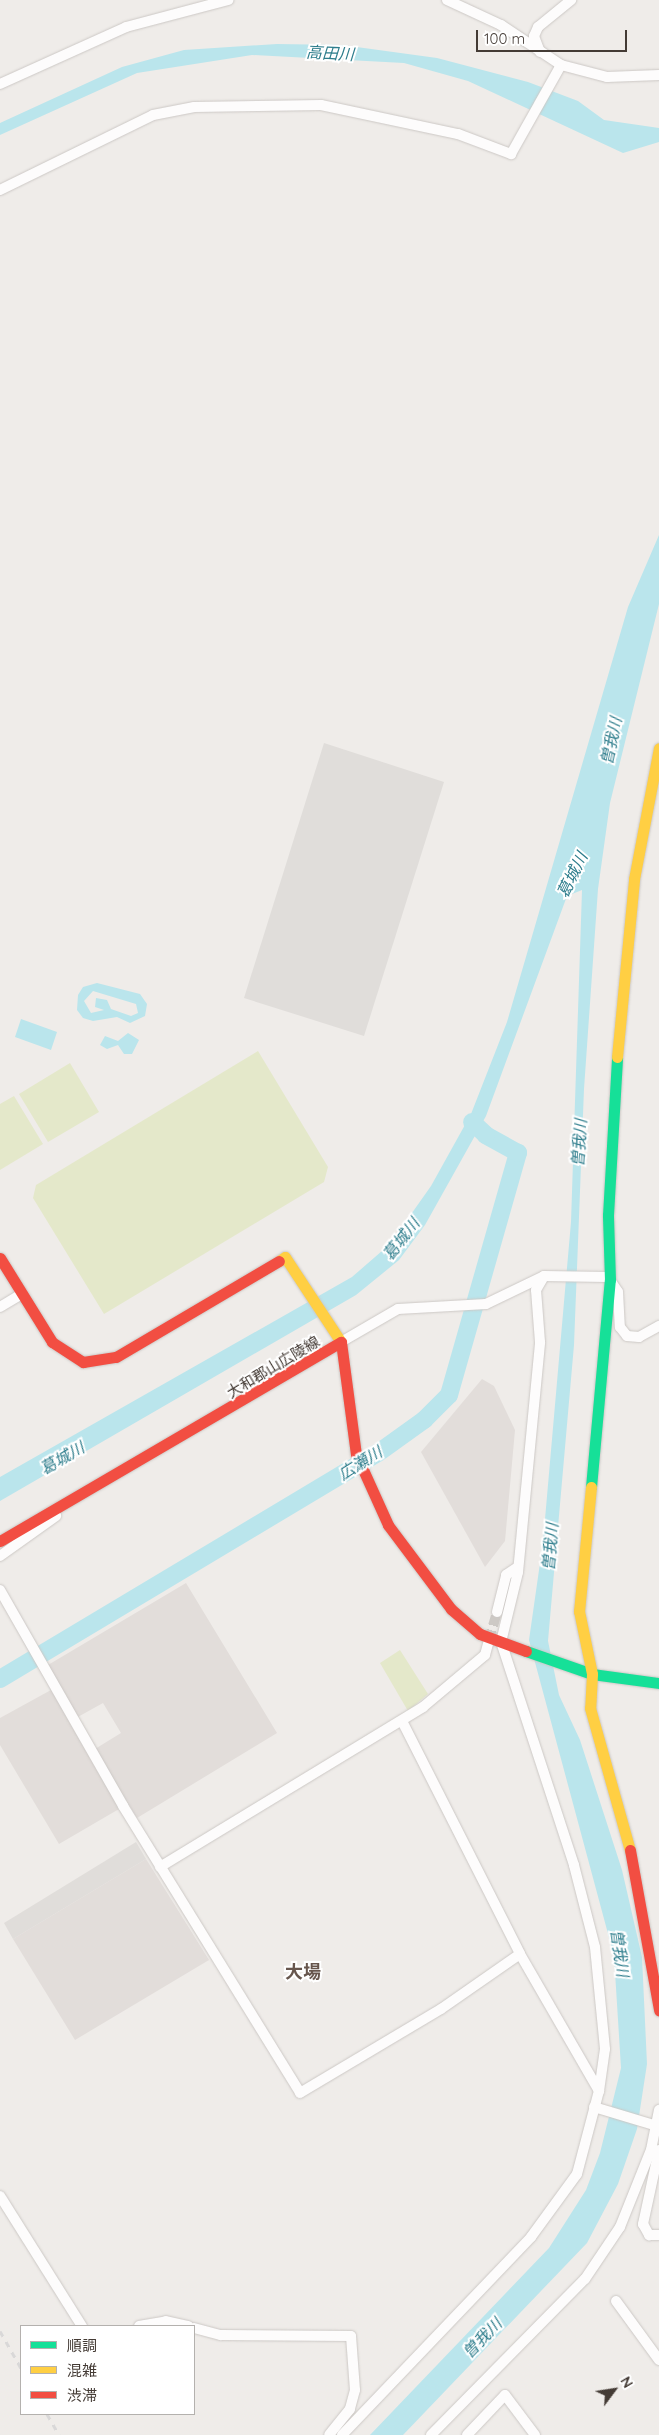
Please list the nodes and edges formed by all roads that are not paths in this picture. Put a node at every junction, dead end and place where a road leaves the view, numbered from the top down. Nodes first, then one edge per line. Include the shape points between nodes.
1 (228, 0) edge
2 (447, 0) edge
3 (564, 2) edge
4 (540, 52) junction
5 (560, 68) junction
6 (659, 75) edge
7 (0, 84) edge
8 (0, 190) edge
9 (659, 748) edge
10 (0, 1258) edge
11 (544, 1276) junction
12 (609, 1278) junction
13 (22, 1294) junction
14 (0, 1307) edge
15 (659, 1326) edge
16 (337, 1337) junction
17 (82, 1497) junction
18 (0, 1541) edge
19 (0, 1556) edge
20 (518, 1567) junction
21 (0, 1590) edge
22 (497, 1612) tunnel mouth
23 (499, 1642) junction
24 (592, 1674) junction
25 (659, 1684) edge
26 (402, 1721) junction
27 (160, 1867) junction
28 (520, 1954) junction
29 (659, 2010) edge
30 (599, 2091) junction
31 (598, 2109) junction
32 (659, 2110) edge
33 (653, 2125) junction
34 (659, 2149) edge
35 (0, 2196) edge
36 (659, 2235) edge
37 (616, 2301) dead end
38 (81, 2325) edge
39 (144, 2325) edge
40 (184, 2325) edge
41 (195, 2328) edge
42 (659, 2360) edge
43 (329, 2435) edge
44 (342, 2435) edge
45 (431, 2435) edge
46 (466, 2435) edge
47 (535, 2435) edge

1 - 7 street via 126,27
2 - 4 street via 501,25
3 - 4 street via 543,20 534,36
4 - 5 street
5 - 6 street via 607,77
5 - 8 street via 511,154 458,134 321,105 194,107 153,115
9 - 12 street via 634,879 621,990 608,1215
10 - 13 street
11 - 12 street
11 - 16 street via 486,1304 398,1309
11 - 20 street via 536,1290 540,1342
12 - 15 street via 618,1292 620,1327 627,1336 639,1337
12 - 24 street via 579,1611
13 - 14 street
13 - 16 street via 52,1342 83,1362 116,1357 284,1257
16 - 17 street, 大和郡山広陵線 via 317,1360
16 - 23 street, 大和郡山広陵線 via 356,1454 388,1526 418,1571 450,1609 480,1634
17 - 18 street, 大和郡山広陵線
17 - 19 street
20 - 22 street via 506,1576
20 - 23 street
21 - 27 street
23 - 24 street, 大和郡山広陵線
23 - 26 street
23 - 30 street via 572,1856 595,1947 605,2049
24 - 25 street, 大和郡山広陵線
24 - 29 street via 590,1708 640,1884
26 - 27 street
26 - 28 street
27 - 28 street via 300,2092 441,2009
28 - 30 street
30 - 31 street
31 - 33 street
31 - 44 street via 577,2174 531,2237
32 - 33 street
33 - 34 street
33 - 45 street via 620,2227 585,2279
34 - 36 street via 643,2224 649,2235
35 - 38 street
37 - 42 street
39 - 40 street via 166,2320
41 - 43 street via 221,2335 351,2336 355,2390 350,2409
46 - 47 street via 505,2395

